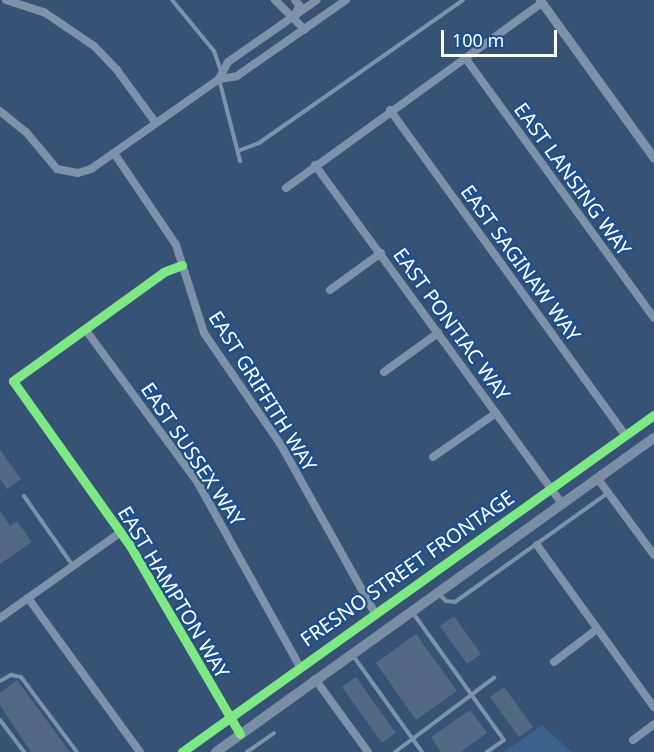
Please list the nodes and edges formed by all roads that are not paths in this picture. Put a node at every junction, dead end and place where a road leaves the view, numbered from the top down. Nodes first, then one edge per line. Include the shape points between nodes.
1 (6, 0) edge
2 (172, 0) edge
3 (275, 0) edge
4 (295, 0) edge
5 (317, 0) edge
6 (346, 0) edge
7 (463, 0) edge
8 (541, 2) edge
9 (295, 16) junction
10 (305, 30) junction
11 (466, 58) junction
12 (220, 75) junction
13 (390, 110) junction
14 (0, 111) edge
15 (155, 122) junction
16 (238, 151) junction
17 (114, 153) junction
18 (654, 158) edge
19 (240, 161) dead end
20 (315, 165) junction
21 (286, 189) dead end
22 (381, 254) junction
23 (182, 265) junction
24 (330, 290) dead end
25 (654, 318) edge
26 (85, 328) junction
27 (438, 333) junction
28 (384, 372) dead end
29 (496, 413) junction
30 (654, 415) edge
31 (625, 435) junction
32 (654, 438) edge
33 (433, 458) dead end
34 (598, 479) junction
35 (551, 488) junction
36 (608, 493) junction
37 (24, 496) dead end
38 (562, 504) junction
39 (121, 532) junction
40 (537, 545) junction
41 (654, 555) edge
42 (73, 566) junction
43 (437, 593) junction
44 (28, 598) junction
45 (412, 611) junction
46 (375, 613) junction
47 (0, 618) edge
48 (597, 629) junction
49 (351, 654) junction
50 (554, 662) dead end
51 (300, 667) junction
52 (494, 678) dead end
53 (315, 679) junction
54 (0, 681) edge
55 (471, 696) junction
56 (654, 707) edge
57 (228, 718) junction
58 (1, 723) edge
59 (654, 724) edge
60 (274, 733) dead end
61 (240, 735) junction
62 (413, 739) junction
63 (633, 740) dead end
64 (220, 751) edge
65 (24, 752) edge
66 (77, 752) edge
67 (140, 752) edge
68 (183, 752) edge
69 (247, 752) edge
70 (368, 752) edge
71 (395, 752) edge
72 (422, 752) edge
73 (487, 752) edge

1 - 15 street via 44,12 94,46
2 - 12 lane via 214,51
3 - 9 street via 285,14
4 - 9 street
5 - 9 street
6 - 10 street
7 - 16 lane via 259,143
8 - 11 street
8 - 18 street
9 - 10 street
9 - 12 street
10 - 12 street via 228,81
11 - 13 street
11 - 25 street, EAST LANSING WAY
12 - 15 street
12 - 16 lane
13 - 20 street
13 - 31 street, EAST SAGINAW WAY
14 - 17 street via 26,132 50,162 68,173 91,169
15 - 17 street
16 - 19 lane
17 - 23 street, EAST GRIFFITH WAY via 163,223
20 - 21 street
20 - 22 street, EAST PONTIAC WAY
22 - 24 street
22 - 27 street, EAST PONTIAC WAY
23 - 26 street via 164,272
23 - 46 street, EAST GRIFFITH WAY via 190,300 204,333 281,445
26 - 39 street, EAST HAMPTON WAY via 13,381
26 - 51 street, EAST SUSSEX WAY via 198,483
27 - 28 street
27 - 29 street, EAST PONTIAC WAY
29 - 33 street
29 - 35 street, EAST PONTIAC WAY
30 - 31 street, FRESNO STREET FRONTAGE
31 - 35 street, FRESNO STREET FRONTAGE
32 - 34 main road
34 - 36 street
34 - 38 main road
35 - 38 street, EAST PONTIAC WAY
35 - 46 street, FRESNO STREET FRONTAGE
36 - 40 lane
36 - 41 street
37 - 42 lane
38 - 43 main road
39 - 42 street
39 - 57 street, EAST HAMPTON WAY
40 - 43 lane via 455,602 446,601
40 - 48 street
42 - 44 street
43 - 45 main road
44 - 47 street
44 - 67 street
45 - 49 main road
45 - 55 lane
46 - 51 street, FRESNO STREET FRONTAGE
48 - 50 street
48 - 56 street
49 - 53 main road
49 - 62 lane
51 - 57 street, FRESNO STREET FRONTAGE
52 - 55 lane
53 - 61 main road
53 - 70 street
54 - 66 lane via 11,675 21,677
55 - 62 lane
55 - 73 lane via 504,740
57 - 61 street, EAST HAMPTON WAY
57 - 68 street, FRESNO STREET FRONTAGE
58 - 65 lane
59 - 63 street
60 - 69 lane
61 - 64 main road
62 - 71 lane
62 - 72 lane

